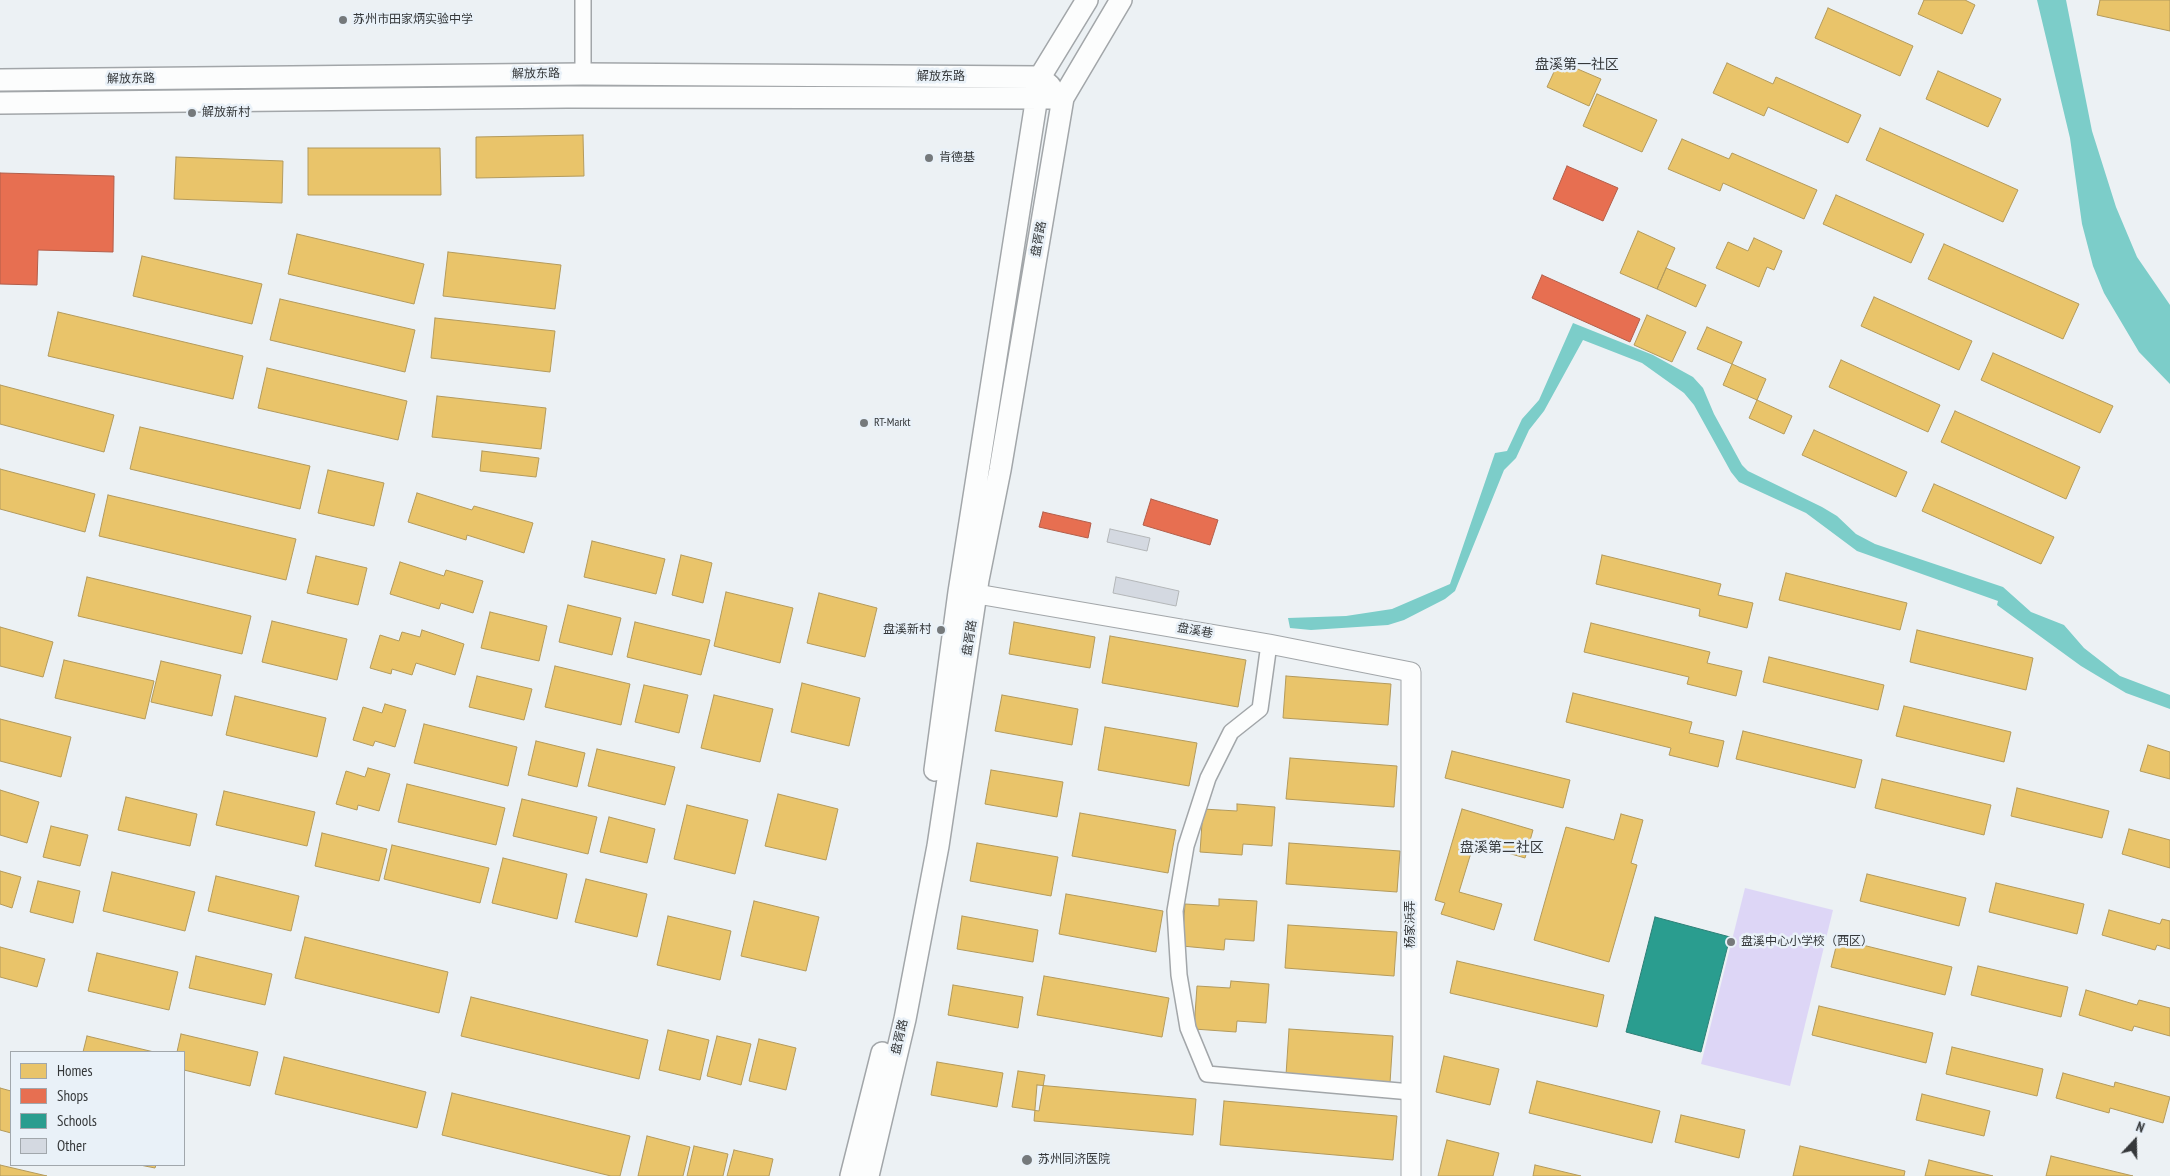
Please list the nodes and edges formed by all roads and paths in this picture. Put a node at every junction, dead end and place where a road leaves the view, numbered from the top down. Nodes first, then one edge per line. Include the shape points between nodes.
1 (583, 0) edge
2 (1087, 0) edge
3 (1121, 0) edge
4 (584, 74) junction
5 (1040, 77) junction
6 (0, 80) edge
7 (1063, 98) junction
8 (1037, 99) junction
9 (0, 103) edge
10 (977, 594) junction
11 (1269, 644) junction
12 (1411, 672) joint
13 (1411, 1092) junction
14 (851, 1176) edge
15 (868, 1176) edge
16 (1411, 1176) edge

1 - 4 street
2 - 5 main road, 盘胥路
3 - 7 main road, 盘胥路
4 - 5 main road, 解放东路
4 - 6 main road, 解放东路
5 - 7 main road
5 - 8 main road, 盘胥路
7 - 8 main road
7 - 10 main road, 盘胥路
8 - 9 main road, 解放东路 via 568,97
8 - 14 main road, 盘胥路 via 959,592 926,840 891,1014
10 - 11 street, 盘溪巷
10 - 15 main road, 盘胥路 via 938,846 905,1019
11 - 12 street, 盘溪巷
11 - 13 street via 1260,709 1231,732 1208,778 1186,846 1175,911 1179,975 1188,1028 1207,1074
12 - 13 street, 杨家浜弄
13 - 16 street, 杨家浜弄

